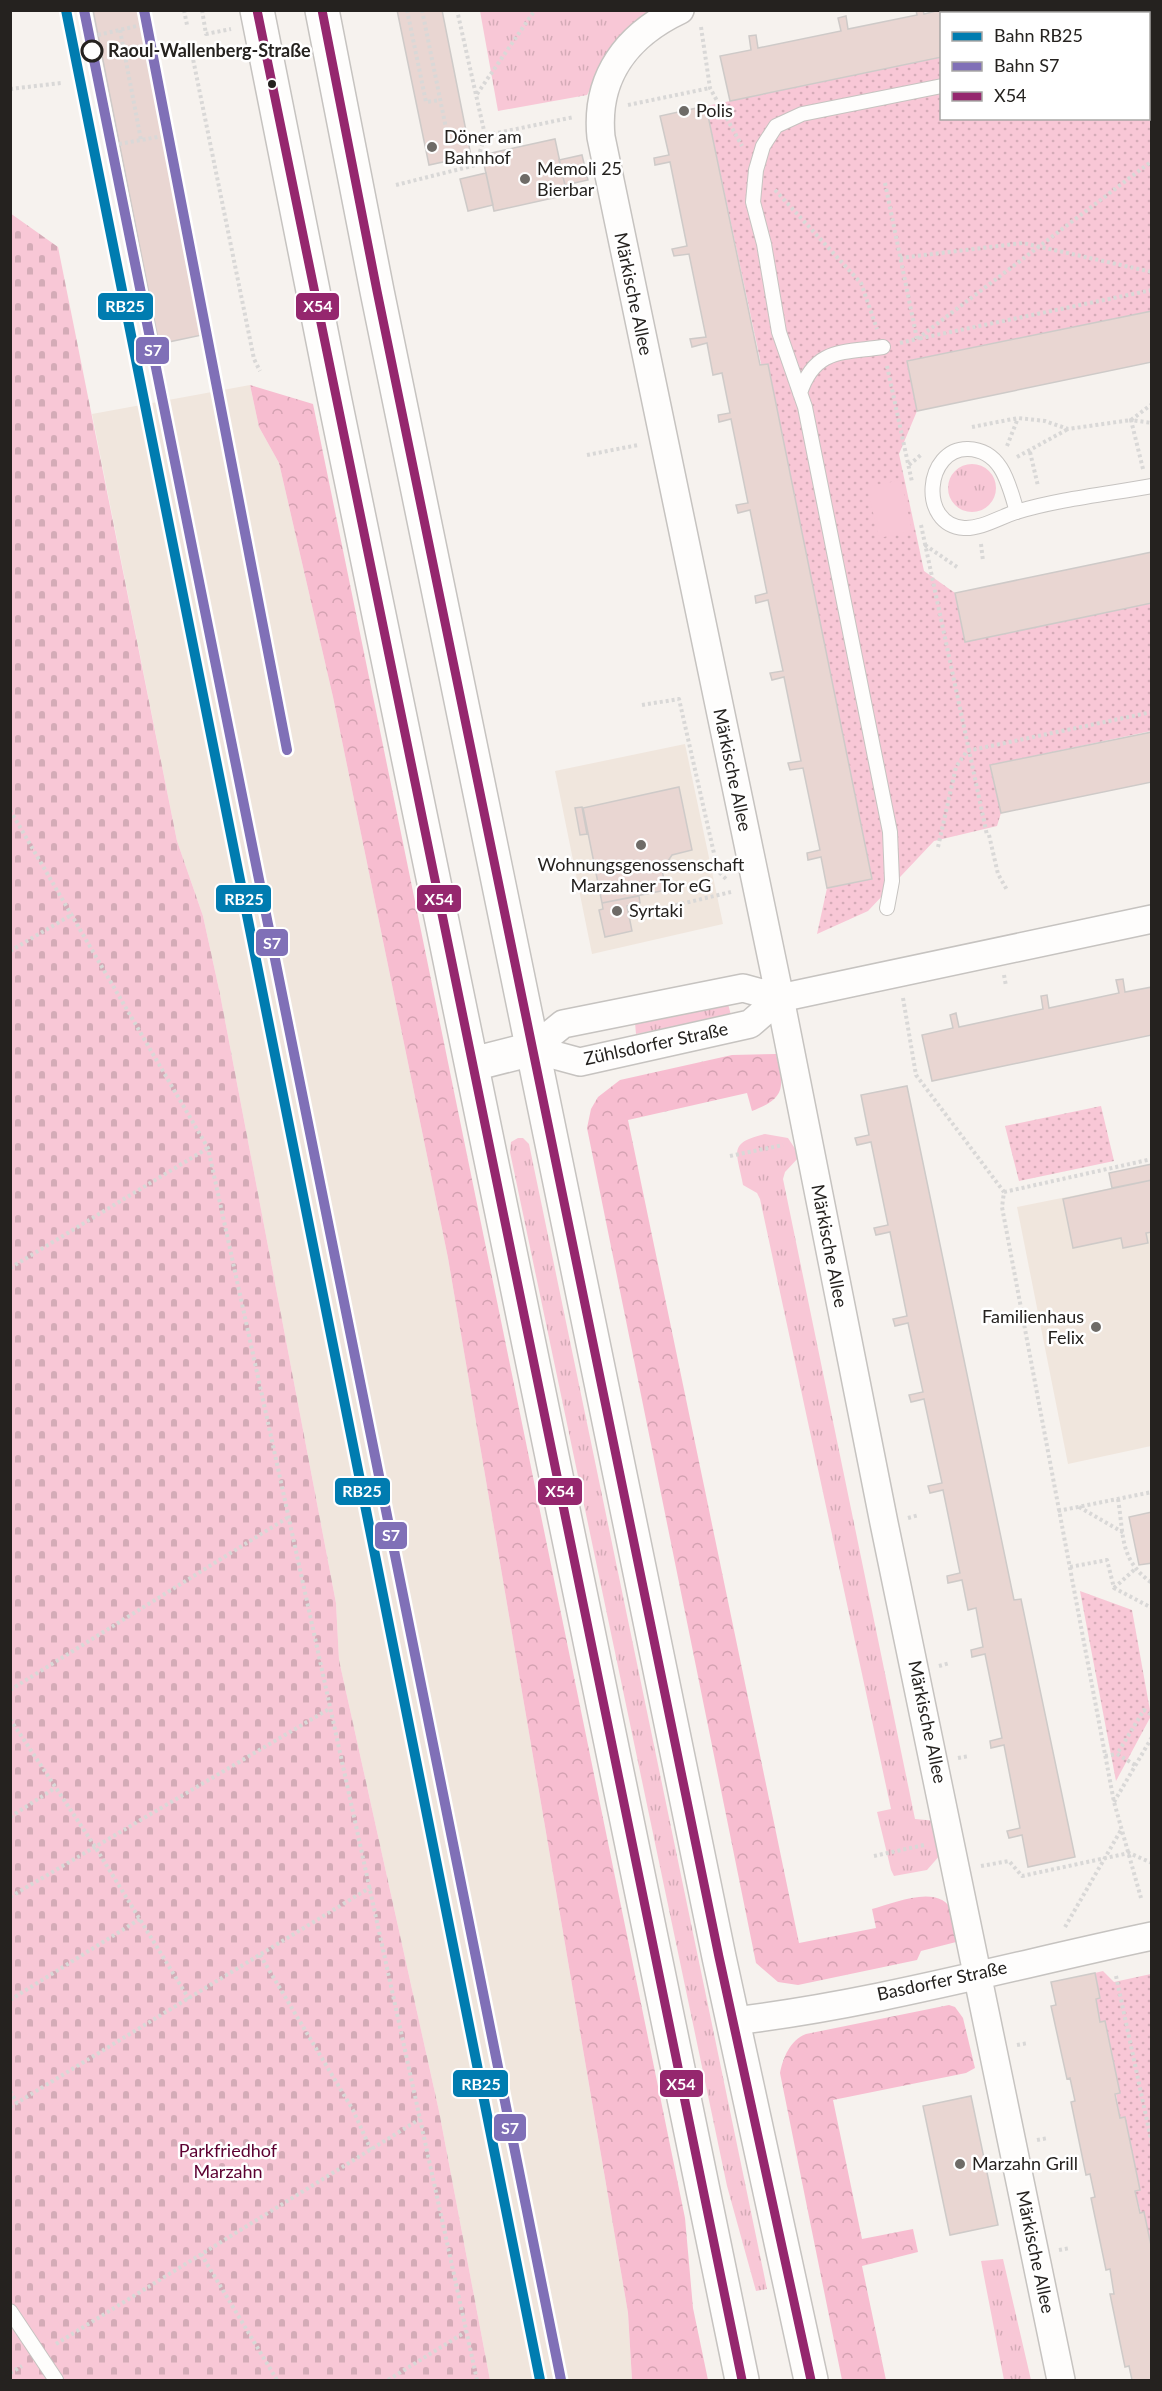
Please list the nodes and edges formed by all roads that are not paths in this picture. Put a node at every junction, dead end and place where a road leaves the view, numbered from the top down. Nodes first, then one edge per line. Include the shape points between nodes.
1 (257, 10) edge
2 (322, 10) edge
3 (690, 16) edge
4 (940, 86) edge
5 (883, 347) road end
6 (800, 393) junction
7 (1149, 486) edge
8 (1017, 512) junction
9 (887, 908) dead end
10 (1152, 919) edge
11 (780, 998) junction
12 (532, 1049) junction
13 (473, 1064) junction
14 (1152, 1936) edge
15 (979, 1974) junction
16 (733, 2021) junction
17 (10, 2312) edge
18 (56, 2380) edge
19 (742, 2380) edge
20 (811, 2380) edge
21 (1061, 2380) edge

1 - 13 main road
2 - 12 main road
3 - 11 street, Märkische Allee via 659,20 637,36 607,81 599,112 601,136
4 - 6 lane via 802,114 776,126 762,146 753,202 779,332
5 - 6 lane via 831,354 816,362 806,374
6 - 9 lane via 890,832 892,881
7 - 8 lane
8 - 8 lane via 1000,464 985,453 956,451 938,468 931,486 933,504 945,520 963,528
10 - 11 street, Zühlsdorfer Straße
11 - 12 street, Zühlsdorfer Straße via 743,988 563,1024
11 - 12 street, Zühlsdorfer Straße via 750,1024 580,1062
11 - 15 street, Märkische Allee
12 - 13 main road
12 - 16 main road
13 - 19 main road
14 - 15 street, Basdorfer Straße
15 - 16 street, Basdorfer Straße
15 - 21 street, Märkische Allee
16 - 20 main road
17 - 18 lane

